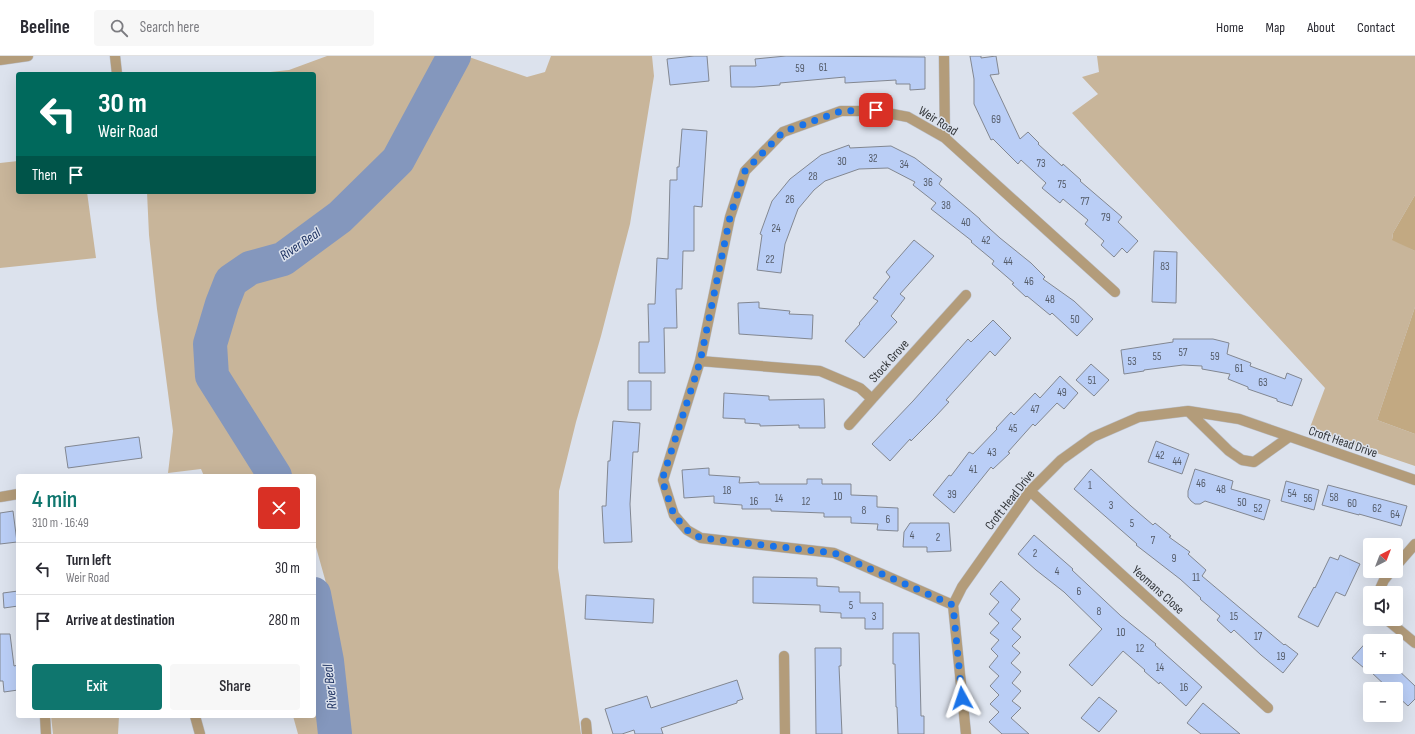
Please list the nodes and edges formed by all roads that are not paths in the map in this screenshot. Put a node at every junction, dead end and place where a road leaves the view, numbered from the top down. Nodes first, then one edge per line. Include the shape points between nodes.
1 (28, 56) edge
2 (115, 56) edge
3 (944, 56) edge
4 (0, 60) edge
5 (117, 72) edge
6 (945, 138) junction
7 (1115, 292) dead end
8 (966, 295) dead end
9 (700, 362) junction
10 (872, 399) junction
11 (1188, 411) junction
12 (849, 425) dead end
13 (1288, 437) junction
14 (1415, 480) edge
15 (1030, 491) junction
16 (16, 494) edge
17 (0, 498) edge
18 (1415, 544) edge
19 (1403, 558) edge
20 (953, 605) junction
21 (1394, 626) edge
22 (1415, 643) edge
23 (784, 656) dead end
24 (1268, 708) dead end
25 (45, 718) edge
26 (196, 718) edge
27 (586, 723) dead end
28 (46, 734) edge
29 (200, 734) edge
30 (587, 734) edge
31 (785, 734) edge
32 (966, 734) edge

1 - 4 street
2 - 5 street
3 - 6 street
6 - 7 street, Weir Road
6 - 9 street, Weir Road via 908,117 876,110 841,111 783,132 745,171 730,217
8 - 10 street, Stock Grove
9 - 10 street, Stock Grove via 820,371 860,388
9 - 20 street, Weir Road via 662,480 674,515 687,530 701,538 834,553
10 - 12 street
11 - 13 street, Croft Head Drive via 1239,419
11 - 13 street via 1229,451 1242,460 1254,462
11 - 15 street, Croft Head Drive via 1139,417 1093,437 1061,460
13 - 14 street, Croft Head Drive
15 - 20 street, Croft Head Drive via 962,587
15 - 24 street, Yeomans Close
16 - 17 street
18 - 19 street
20 - 32 street
21 - 22 street
23 - 31 street
25 - 28 street
26 - 29 street
27 - 30 street

